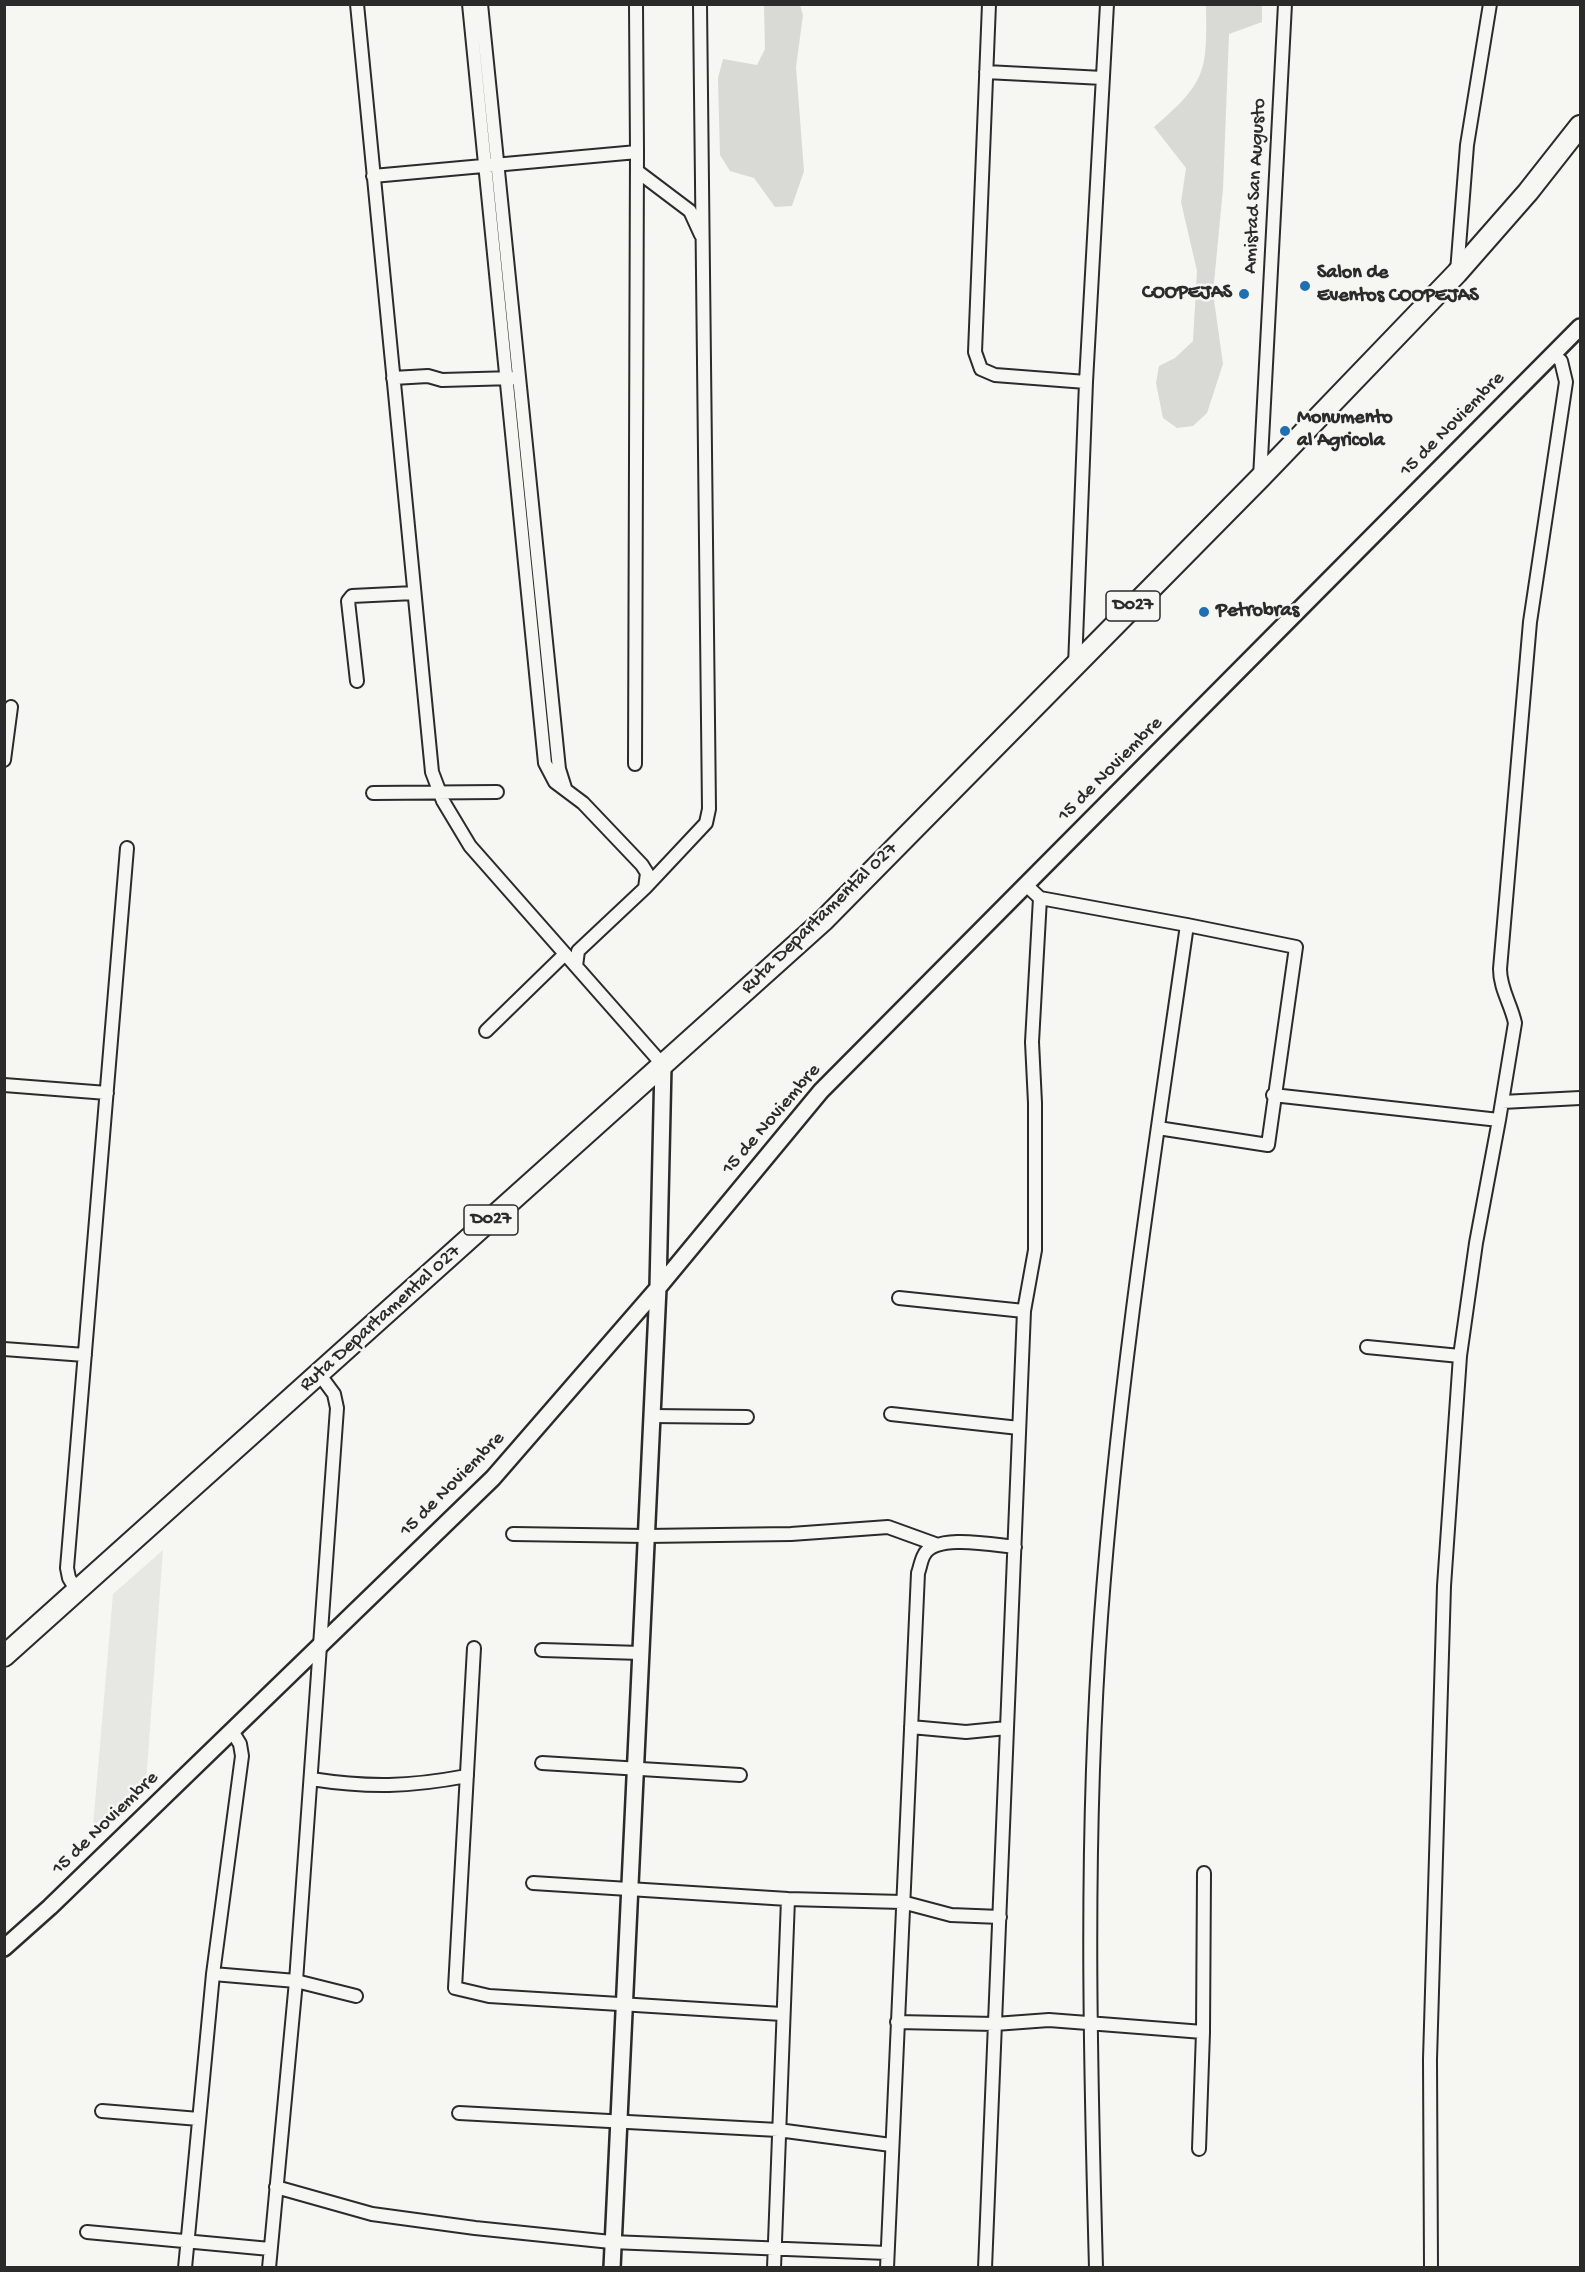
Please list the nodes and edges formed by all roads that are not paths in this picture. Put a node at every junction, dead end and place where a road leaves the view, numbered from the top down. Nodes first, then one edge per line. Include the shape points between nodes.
1 (357, 4) edge
2 (469, 4) edge
3 (481, 4) edge
4 (636, 4) edge
5 (700, 4) edge
6 (990, 4) edge
7 (1107, 4) edge
8 (1285, 4) edge
9 (1490, 4) edge
10 (986, 72) junction
11 (1103, 78) junction
12 (1581, 126) edge
13 (637, 152) junction
14 (491, 165) junction
15 (638, 171) junction
16 (374, 176) junction
17 (704, 248) junction
18 (1456, 273) junction
19 (1581, 327) edge
20 (1553, 354) junction
21 (393, 378) junction
22 (513, 378) junction
23 (1086, 381) junction
24 (1260, 478) junction
25 (414, 593) junction
26 (1075, 666) junction
27 (357, 681) dead end
28 (11, 707) dead end
29 (4, 760) edge
30 (635, 764) dead end
31 (438, 791) junction
32 (497, 792) dead end
33 (373, 793) dead end
34 (127, 848) dead end
35 (1026, 885) junction
36 (645, 888) junction
37 (1040, 898) junction
38 (1186, 925) junction
39 (565, 954) junction
40 (576, 966) junction
41 (486, 1031) dead end
42 (663, 1065) junction
43 (4, 1085) edge
44 (107, 1093) junction
45 (1273, 1095) junction
46 (1581, 1098) edge
47 (1502, 1102) junction
48 (1499, 1120) junction
49 (1158, 1128) junction
50 (658, 1288) junction
51 (899, 1298) dead end
52 (1024, 1311) junction
53 (1367, 1347) dead end
54 (4, 1349) edge
55 (85, 1355) junction
56 (1460, 1356) junction
57 (320, 1375) junction
58 (891, 1414) dead end
59 (652, 1416) junction
60 (747, 1417) dead end
61 (1019, 1428) junction
62 (513, 1534) dead end
63 (646, 1536) junction
64 (935, 1544) junction
65 (1015, 1547) junction
66 (77, 1591) junction
67 (321, 1644) junction
68 (474, 1648) dead end
69 (542, 1650) dead end
70 (640, 1653) junction
71 (4, 1656) edge
72 (911, 1727) junction
73 (1007, 1728) junction
74 (232, 1731) junction
75 (542, 1763) dead end
76 (635, 1769) junction
77 (740, 1775) dead end
78 (467, 1776) junction
79 (311, 1779) junction
80 (1204, 1873) dead end
81 (533, 1883) dead end
82 (629, 1890) junction
83 (788, 1899) junction
84 (903, 1902) junction
85 (1000, 1917) junction
86 (4, 1948) edge
87 (213, 1974) junction
88 (296, 1981) junction
89 (356, 1996) dead end
90 (624, 2004) junction
91 (782, 2014) junction
92 (897, 2022) junction
93 (995, 2024) junction
94 (1089, 2024) junction
95 (1203, 2032) junction
96 (102, 2110) dead end
97 (459, 2113) dead end
98 (199, 2119) junction
99 (618, 2122) junction
100 (778, 2130) junction
101 (891, 2145) junction
102 (1198, 2150) dead end
103 (276, 2187) junction
104 (87, 2232) dead end
105 (188, 2241) junction
106 (613, 2242) junction
107 (270, 2248) junction
108 (775, 2248) junction
109 (887, 2253) junction
110 (185, 2268) edge
111 (269, 2268) edge
112 (612, 2268) edge
113 (774, 2268) edge
114 (887, 2268) edge
115 (985, 2268) edge
116 (1096, 2268) edge
117 (1431, 2268) edge

1 - 16 street
2 - 14 street
3 - 14 street
4 - 13 street
5 - 17 street
6 - 10 street
7 - 11 street
8 - 24 street, Amistad San Augusto
9 - 18 street via 1467,145
10 - 11 street
10 - 23 street via 975,352 981,369 995,375
11 - 23 street
12 - 18 main road, Ruta Departamental 027 / D027
13 - 14 street
13 - 15 street
14 - 16 street
14 - 22 street
15 - 17 street via 690,211
15 - 30 street
16 - 21 street
17 - 36 street via 709,809 706,823
18 - 24 main road, Ruta Departamental 027 / D027
19 - 20 street, 15 de Noviembre
20 - 35 street, 15 de Noviembre
20 - 47 street via 1561,361 1566,382 1530,622 1500,969 1500,982 1515,1023
21 - 22 street
21 - 25 street
22 - 36 street via 561,781 642,865 647,873
23 - 26 street
24 - 26 main road, Ruta Departamental 027 / D027
25 - 27 street via 352,596 348,601
25 - 31 street via 432,772
26 - 42 main road, Ruta Departamental 027 / D027 via 824,920
28 - 29 street
31 - 32 street
31 - 33 street
31 - 39 street via 470,846
34 - 44 street
35 - 37 street
35 - 50 street, 15 de Noviembre via 821,1091
36 - 40 street via 578,951
37 - 38 street
37 - 52 street via 1032,1042 1035,1250
38 - 45 street via 1296,947
38 - 49 street
39 - 40 street
39 - 41 street
40 - 42 street
42 - 50 street
42 - 57 main road, Ruta Departamental 027 / D027
43 - 44 street
44 - 55 street
45 - 48 street
45 - 49 street via 1268,1145
46 - 47 street
47 - 48 street
48 - 56 street
49 - 94 street via 1125,1360 1101,1618
50 - 59 street
50 - 67 street, 15 de Noviembre via 493,1478
51 - 52 street
52 - 61 street
53 - 56 street
54 - 55 street
55 - 66 street via 67,1568
56 - 117 street via 1444,1586 1430,2059
57 - 66 main road, Ruta Departamental 027 / D027
57 - 67 street via 334,1394 336,1408
58 - 61 street
59 - 60 street
59 - 63 street
61 - 65 street
62 - 63 street
63 - 64 street via 791,1534 888,1527
63 - 70 street
64 - 65 street
64 - 72 street via 924,1553 918,1573
65 - 73 street
66 - 71 main road, Ruta Departamental 027 / D027
67 - 74 street, 15 de Noviembre
67 - 79 street
68 - 78 street
69 - 70 street
70 - 76 street
72 - 73 street via 966,1732
72 - 84 street
73 - 85 street
74 - 86 street, 15 de Noviembre
74 - 87 street via 242,1756
75 - 76 street
76 - 77 street
76 - 82 street
78 - 79 street via 410,1786 359,1786
78 - 90 street via 456,1988 489,1996
79 - 88 street
80 - 95 street
81 - 82 street
82 - 83 street
82 - 90 street
83 - 84 street
83 - 91 street
84 - 85 street via 951,1915
84 - 92 street
85 - 93 street
87 - 88 street
87 - 98 street
88 - 89 street
88 - 103 street
90 - 91 street
90 - 99 street
91 - 100 street
92 - 93 street
92 - 101 street
93 - 94 street via 1049,2020
93 - 115 street
94 - 95 street
94 - 116 street
95 - 102 street
96 - 98 street
97 - 99 street
98 - 105 street
99 - 100 street
99 - 106 street
100 - 101 street
100 - 108 street
101 - 109 street
103 - 106 street via 372,2214
103 - 107 street
104 - 105 street
105 - 107 street
105 - 110 street
106 - 108 street
106 - 112 street
107 - 111 street
108 - 109 street
108 - 113 street
109 - 114 street

